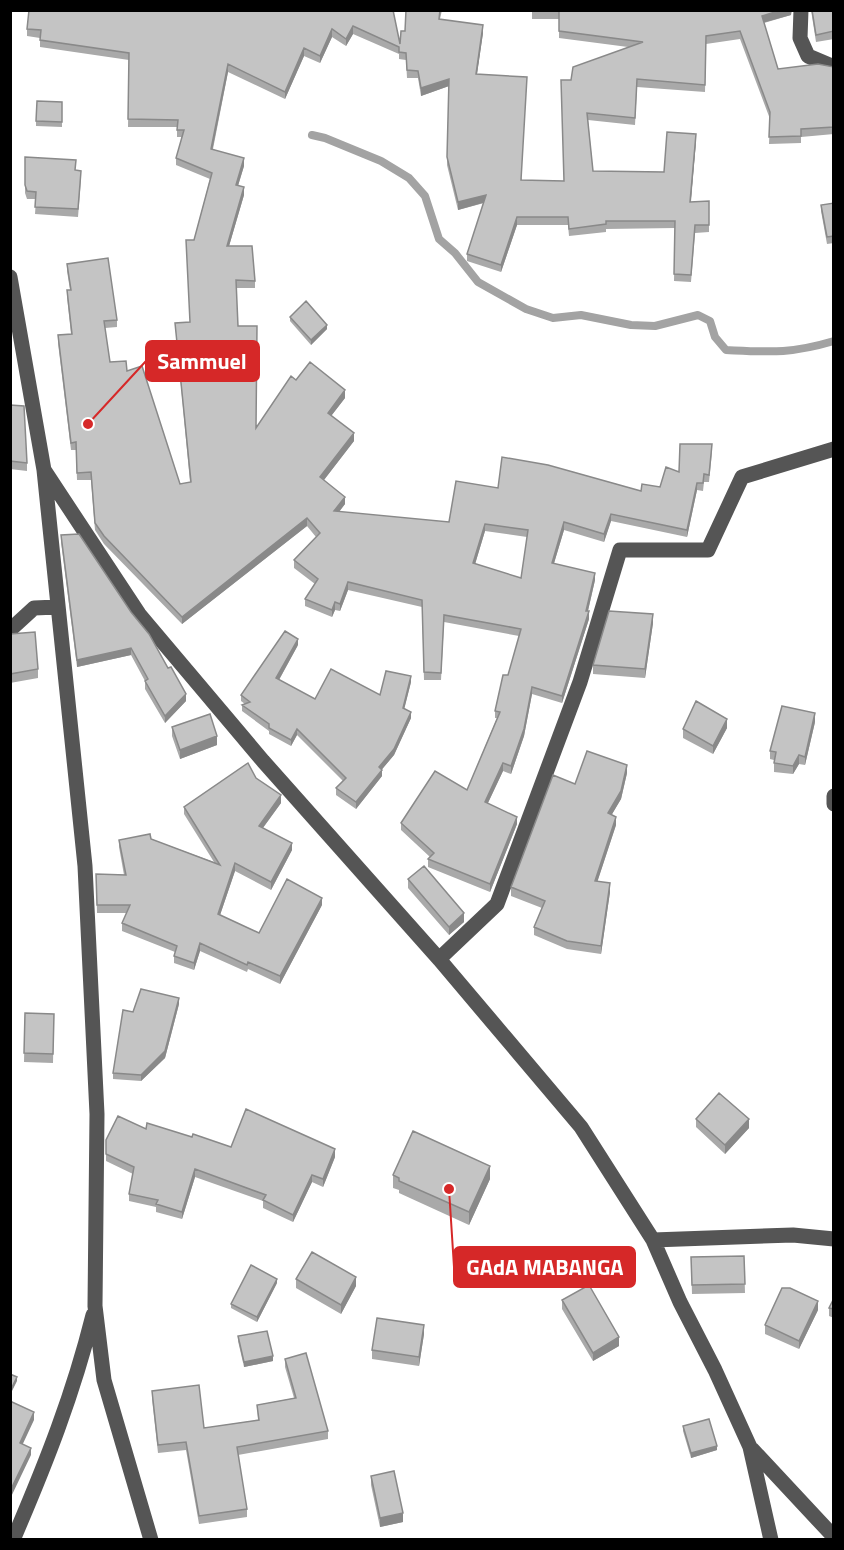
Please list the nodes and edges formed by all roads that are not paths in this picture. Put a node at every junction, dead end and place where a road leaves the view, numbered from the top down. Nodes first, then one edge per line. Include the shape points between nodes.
1 (801, 10) edge
2 (834, 66) edge
3 (10, 277) edge
4 (834, 449) edge
5 (44, 470) junction
6 (57, 607) junction
7 (10, 630) edge
8 (834, 796) edge
9 (834, 804) edge
10 (439, 958) junction
11 (834, 1232) edge
12 (808, 1237) junction
13 (834, 1239) edge
14 (654, 1240) junction
15 (95, 1306) junction
16 (750, 1447) junction
17 (834, 1537) edge
18 (13, 1539) edge
19 (151, 1539) edge
20 (771, 1539) edge

1 - 2 street via 800,38 808,56
3 - 5 street
4 - 10 street via 742,477 708,550 620,550 580,682 497,904
5 - 6 street
5 - 10 street via 139,614 262,761
6 - 7 street via 34,608
6 - 15 street via 85,867 91,968 97,1114
8 - 9 street
10 - 14 street via 581,1127
11 - 12 street
12 - 13 street
12 - 14 street
14 - 16 street
15 - 18 street via 77,1379
15 - 19 street via 104,1380
16 - 17 street
16 - 20 street

